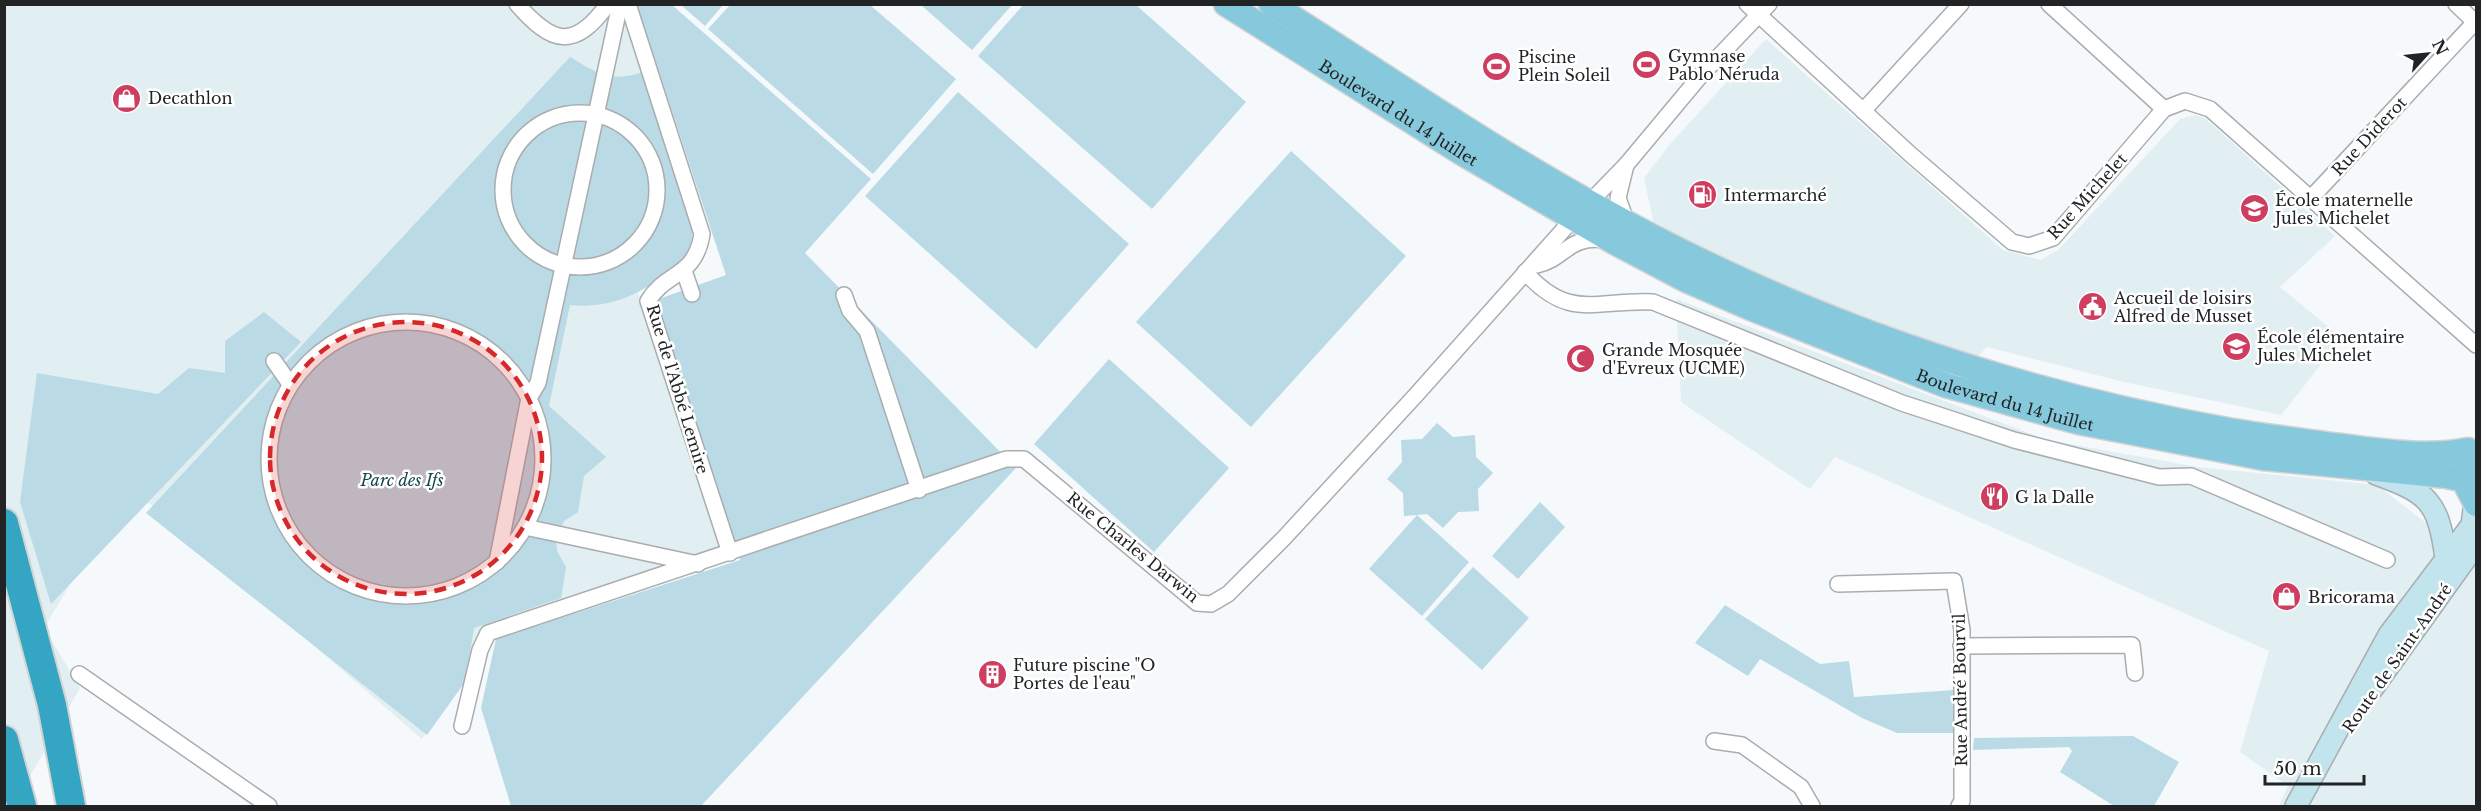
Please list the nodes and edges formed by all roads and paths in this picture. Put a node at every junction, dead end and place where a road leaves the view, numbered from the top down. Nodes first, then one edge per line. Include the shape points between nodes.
1 (517, 4) edge
2 (608, 4) edge
3 (620, 4) edge
4 (628, 4) edge
5 (1226, 4) edge
6 (1271, 4) edge
7 (1747, 4) edge
8 (1961, 4) edge
9 (2049, 4) edge
10 (2456, 4) edge
11 (1764, 10) edge
12 (2476, 22) edge
13 (2164, 109) junction
14 (1863, 111) junction
15 (597, 114) junction
16 (1624, 172) junction
17 (2311, 198) junction
18 (1578, 204) junction
19 (1621, 233) junction
20 (563, 266) junction
21 (1528, 269) junction
22 (684, 271) junction
23 (692, 294) dead end
24 (844, 295) dead end
25 (2476, 345) edge
26 (274, 361) dead end
27 (290, 384) junction
28 (529, 398) junction
29 (2472, 443) edge
30 (2358, 468) junction
31 (919, 490) junction
32 (2472, 495) edge
33 (4, 523) edge
34 (525, 527) junction
35 (2476, 544) edge
36 (730, 553) junction
37 (2446, 558) junction
38 (2387, 560) dead end
39 (497, 562) junction
40 (698, 564) junction
41 (1838, 584) dead end
42 (1961, 646) junction
43 (79, 674) dead end
44 (2135, 674) dead end
45 (462, 726) dead end
46 (4, 740) edge
47 (1714, 741) dead end
48 (1964, 805) edge
49 (22, 807) edge
50 (71, 807) edge
51 (268, 807) edge
52 (1812, 807) edge
53 (2296, 807) edge
54 (2305, 807) edge

1 - 2 street via 540,30 572,37 596,20
3 - 15 street
4 - 22 street, Rue de l'Abbé Lemire via 700,221 700,249
5 - 18 main road, Boulevard du 14 Juillet via 1438,138
6 - 18 main road, Boulevard du 14 Juillet
7 - 11 street, Rue Michelet
8 - 14 street
9 - 13 street
10 - 12 street
11 - 14 street, Rue Michelet
11 - 16 street via 1686,92
12 - 17 street, Rue Diderot
13 - 14 street, Rue Michelet via 2053,238 2029,246 2013,242
13 - 17 street via 2185,101 2210,110
15 - 20 street
15 - 20 street via 628,129 645,149 656,172 656,207 650,224 629,251 598,266
15 - 20 street via 576,112 538,124 517,146 504,173 502,193 514,232 544,259
16 - 18 street, Rue Charles Darwin
16 - 18 street via 1596,184
16 - 19 street via 1618,198
17 - 25 street
18 - 19 main road, Boulevard du 14 Juillet
18 - 21 street, Rue Charles Darwin
19 - 21 street via 1588,238
19 - 29 main road, Boulevard du 14 Juillet via 1842,324 2016,382 2158,417 2254,435 2434,454
19 - 30 main road, Boulevard du 14 Juillet via 1686,280 1945,386 2090,425 2263,458
20 - 28 street via 538,383
21 - 31 street, Rue Charles Darwin via 1284,538 1228,594 1211,604 1197,603 1024,459 1006,459
21 - 38 street via 1542,291 1567,304 1653,302 1902,404 2013,440 2159,477 2191,476
22 - 23 street
22 - 36 street, Rue de l'Abbé Lemire via 654,291 648,301
24 - 31 street via 850,311 867,331
26 - 27 street
27 - 28 street via 323,348 343,336 366,326 414,321 438,324 482,344 501,359
27 - 39 street via 272,429 270,478 285,525 316,563 368,591 407,596 446,590
28 - 34 street via 537,419 543,463 541,486
28 - 39 street
29 - 32 main road via 2463,465
30 - 32 main road, Boulevard du 14 Juillet via 2446,476
30 - 37 main road via 2412,487 2424,496 2440,524
31 - 36 street, Rue Charles Darwin
32 - 37 main road, Route de Saint-André via 2472,525
33 - 50 highway via 52,705
34 - 39 street
34 - 40 street
35 - 54 main road, Route de Saint-André via 2352,719
36 - 40 street, Rue Charles Darwin
37 - 53 main road, Route de Saint-André via 2389,635
40 - 45 street, Rue Charles Darwin via 488,633 480,650
41 - 42 street, Rue André Bourvil via 1954,581
42 - 44 street via 2132,645
42 - 48 street, Rue André Bourvil
43 - 51 street
46 - 49 highway
47 - 52 street via 1742,745 1801,787

